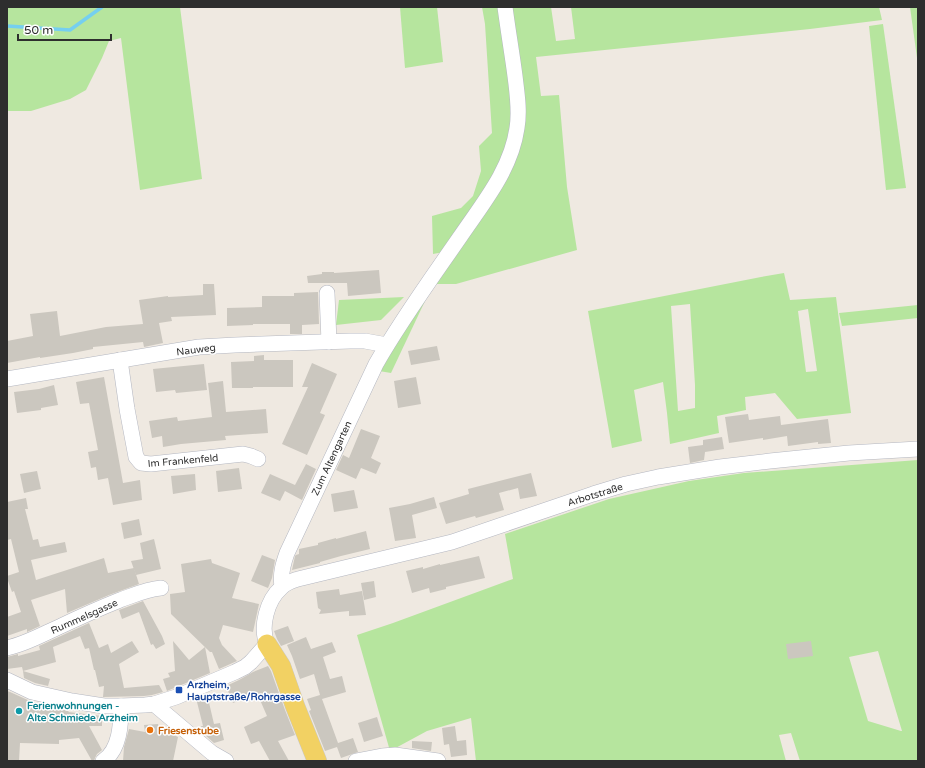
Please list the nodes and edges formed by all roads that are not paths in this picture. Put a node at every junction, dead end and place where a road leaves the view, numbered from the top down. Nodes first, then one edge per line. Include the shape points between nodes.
1 (505, 7) edge
2 (327, 293) dead end
3 (329, 342) junction
4 (387, 345) junction
5 (120, 360) junction
6 (7, 379) edge
7 (918, 449) edge
8 (258, 459) dead end
9 (282, 586) junction
10 (161, 588) dead end
11 (267, 644) junction
12 (7, 648) edge
13 (7, 680) edge
14 (154, 704) junction
15 (121, 706) junction
16 (104, 761) edge
17 (226, 761) edge
18 (317, 761) edge
19 (356, 761) edge
20 (438, 761) edge

1 - 4 street, Zum Altengarten via 518,105 518,126 513,147 498,182
2 - 3 street
3 - 4 street, Nauweg via 365,341
3 - 5 street, Nauweg via 199,347
4 - 9 street, Zum Altengarten via 372,371 289,548 283,563
5 - 6 street, Nauweg
5 - 8 street, Im Frankenfeld via 136,457 141,463 243,454
7 - 9 street, Arbotstraße via 770,460 658,477 593,494 452,542 298,579
9 - 11 street via 273,596 264,623
10 - 12 street, Rummelsgasse via 139,592 36,638
11 - 14 street via 245,668
11 - 18 main road via 281,666
13 - 15 street via 32,692 56,698 88,704
14 - 15 street
14 - 17 street via 212,753
15 - 16 street via 117,739 112,753
19 - 20 street via 382,756

